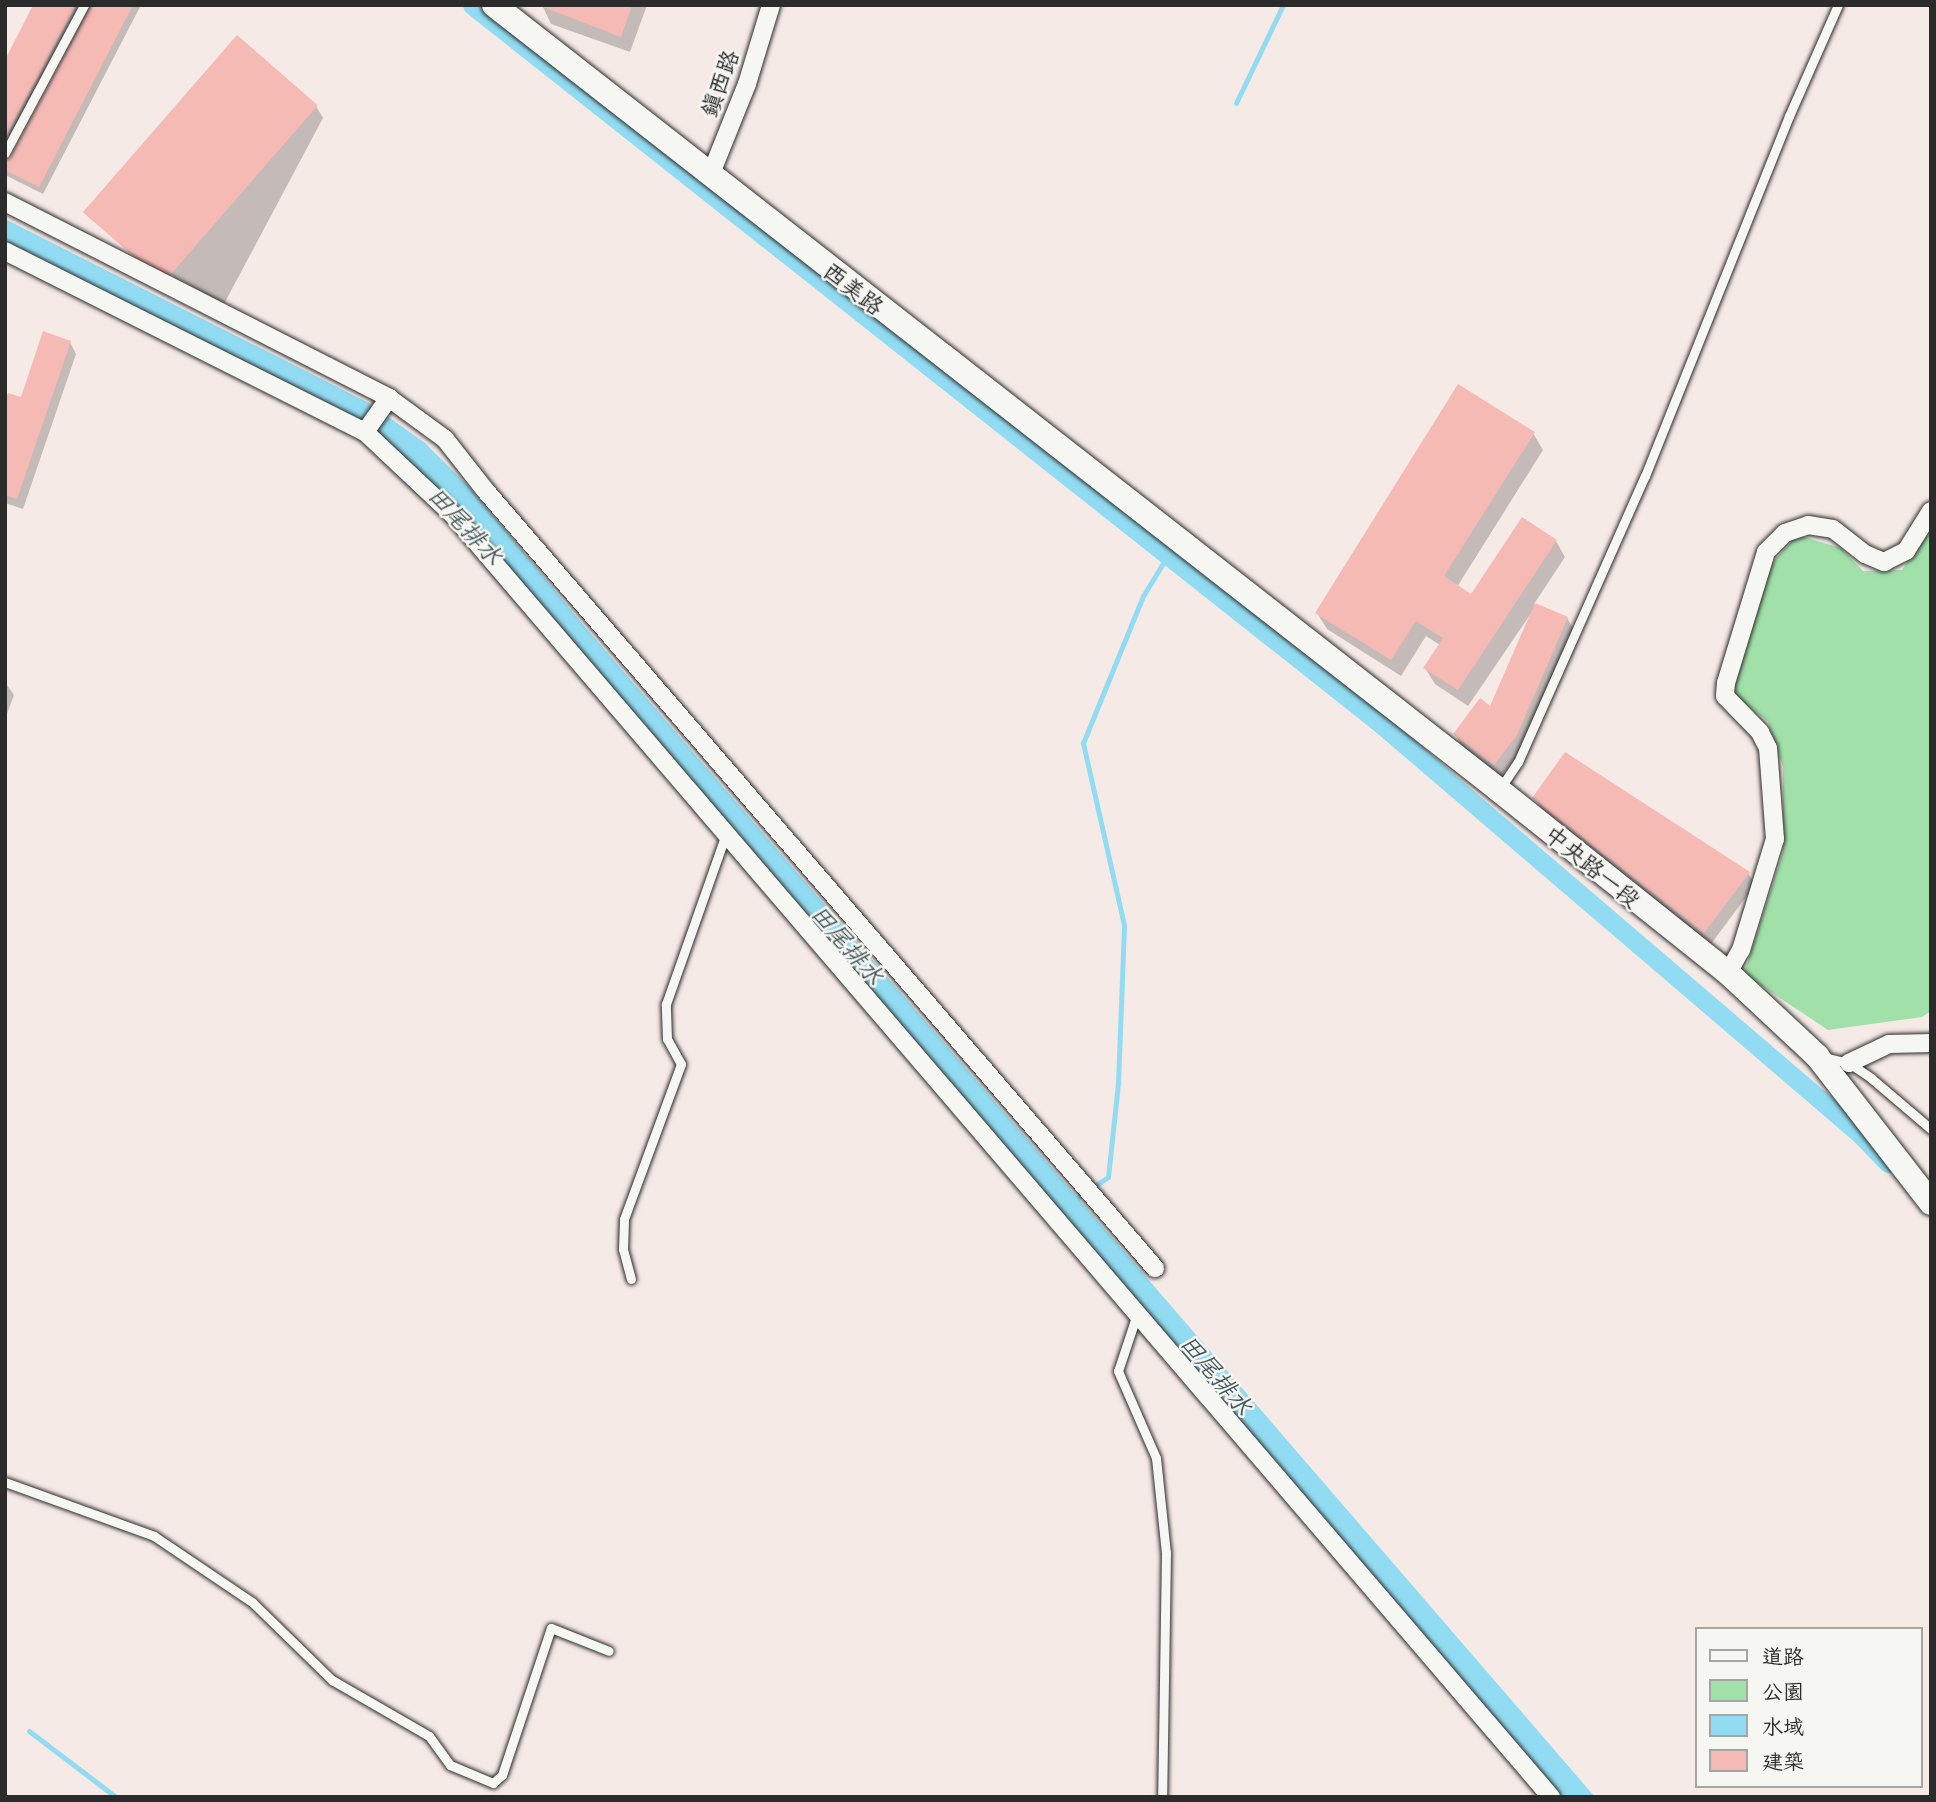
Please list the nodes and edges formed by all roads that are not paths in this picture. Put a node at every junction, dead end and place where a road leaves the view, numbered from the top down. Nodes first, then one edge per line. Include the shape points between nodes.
1 (84, 5) edge
2 (494, 5) edge
3 (771, 5) edge
4 (1839, 5) edge
5 (5, 153) edge
6 (710, 176) junction
7 (5, 202) edge
8 (5, 251) edge
9 (389, 398) junction
10 (365, 432) junction
11 (1931, 511) edge
12 (1216, 569) joint
13 (1499, 790) junction
14 (726, 834) junction
15 (1728, 973) junction
16 (1931, 1043) edge
17 (1817, 1056) junction
18 (1849, 1063) junction
19 (1931, 1129) edge
20 (1931, 1203) edge
21 (1155, 1268) dead end
22 (631, 1279) dead end
23 (1137, 1314) junction
24 (5, 1482) edge
25 (609, 1651) dead end
26 (1162, 1797) edge
27 (1551, 1797) edge

1 - 5 lane
2 - 6 street, 西美路
3 - 6 street, 鎮西路 via 747,84
4 - 13 lane via 1789,116 1644,476 1518,762
6 - 12 street, 西美路
7 - 9 street
8 - 10 street
9 - 10 street
9 - 21 street via 444,439
10 - 14 street via 453,516
11 - 15 street via 1906,551 1884,562 1833,529 1808,524 1785,533 1766,552 1726,696 1768,748 1775,839 1741,950
12 - 13 street, 中央路一段
13 - 15 street, 中央路一段
14 - 22 lane via 666,1004 667,1039 681,1065 624,1219
14 - 23 street
15 - 17 street, 中央路一段
16 - 18 street via 1889,1044
17 - 18 lane
17 - 20 street, 中央路一段
18 - 19 lane
23 - 26 lane via 1118,1371 1156,1458 1166,1553
23 - 27 street
24 - 25 lane via 154,1536 252,1602 332,1680 429,1736 450,1765 493,1783 502,1775 551,1628

